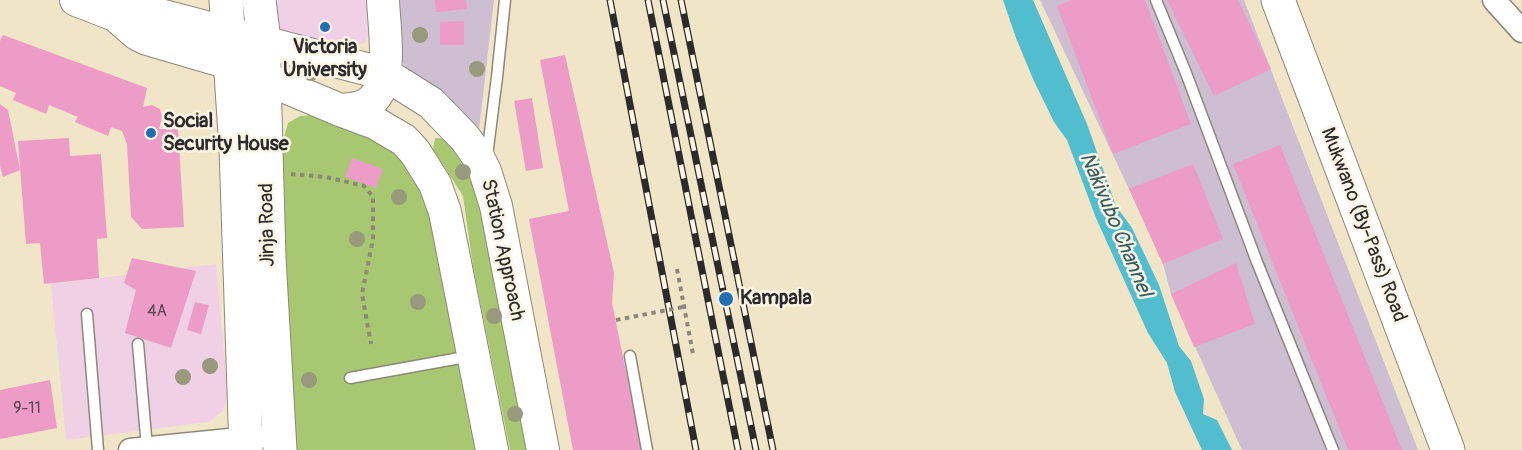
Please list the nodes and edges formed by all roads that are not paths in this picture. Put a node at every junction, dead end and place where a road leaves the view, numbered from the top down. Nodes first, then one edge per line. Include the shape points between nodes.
1 (76, 0) edge
2 (226, 0) edge
3 (259, 0) edge
4 (383, 0) edge
5 (505, 0) edge
6 (1156, 0) edge
7 (1278, 0) edge
8 (1494, 0) edge
9 (1522, 31) edge
10 (264, 41) junction
11 (228, 48) junction
12 (386, 74) junction
13 (264, 77) junction
14 (340, 110) junction
15 (485, 171) junction
16 (87, 314) dead end
17 (138, 344) dead end
18 (1410, 351) junction
19 (474, 356) junction
20 (630, 356) dead end
21 (350, 378) dead end
22 (279, 442) edge
23 (246, 444) edge
24 (147, 449) edge
25 (98, 450) edge
26 (492, 450) edge
27 (543, 450) edge
28 (647, 450) edge
29 (1333, 450) edge
30 (1448, 450) edge
31 (1471, 450) edge

1 - 11 street via 115,15 147,39
2 - 11 main road, Jinja Road
3 - 10 main road, Jinja Road
4 - 12 street
5 - 15 lane
6 - 29 lane
7 - 18 main road, Mukwano (By-Pass) Road
8 - 9 street
10 - 11 street, Station Approach
10 - 12 street, Station Approach
10 - 13 main road, Jinja Road
11 - 13 street
11 - 23 main road, Jinja Road via 236,148
12 - 14 street via 372,101
12 - 15 street, Station Approach via 448,120
13 - 14 street
13 - 22 main road, Jinja Road
14 - 19 street via 397,136 426,168 445,212
15 - 27 street, Station Approach via 501,230
16 - 25 lane
17 - 24 lane
18 - 30 main road, Mukwano (By-Pass) Road
18 - 31 main road
19 - 21 lane
19 - 26 street
20 - 28 lane
22 - 23 street
23 - 24 street

